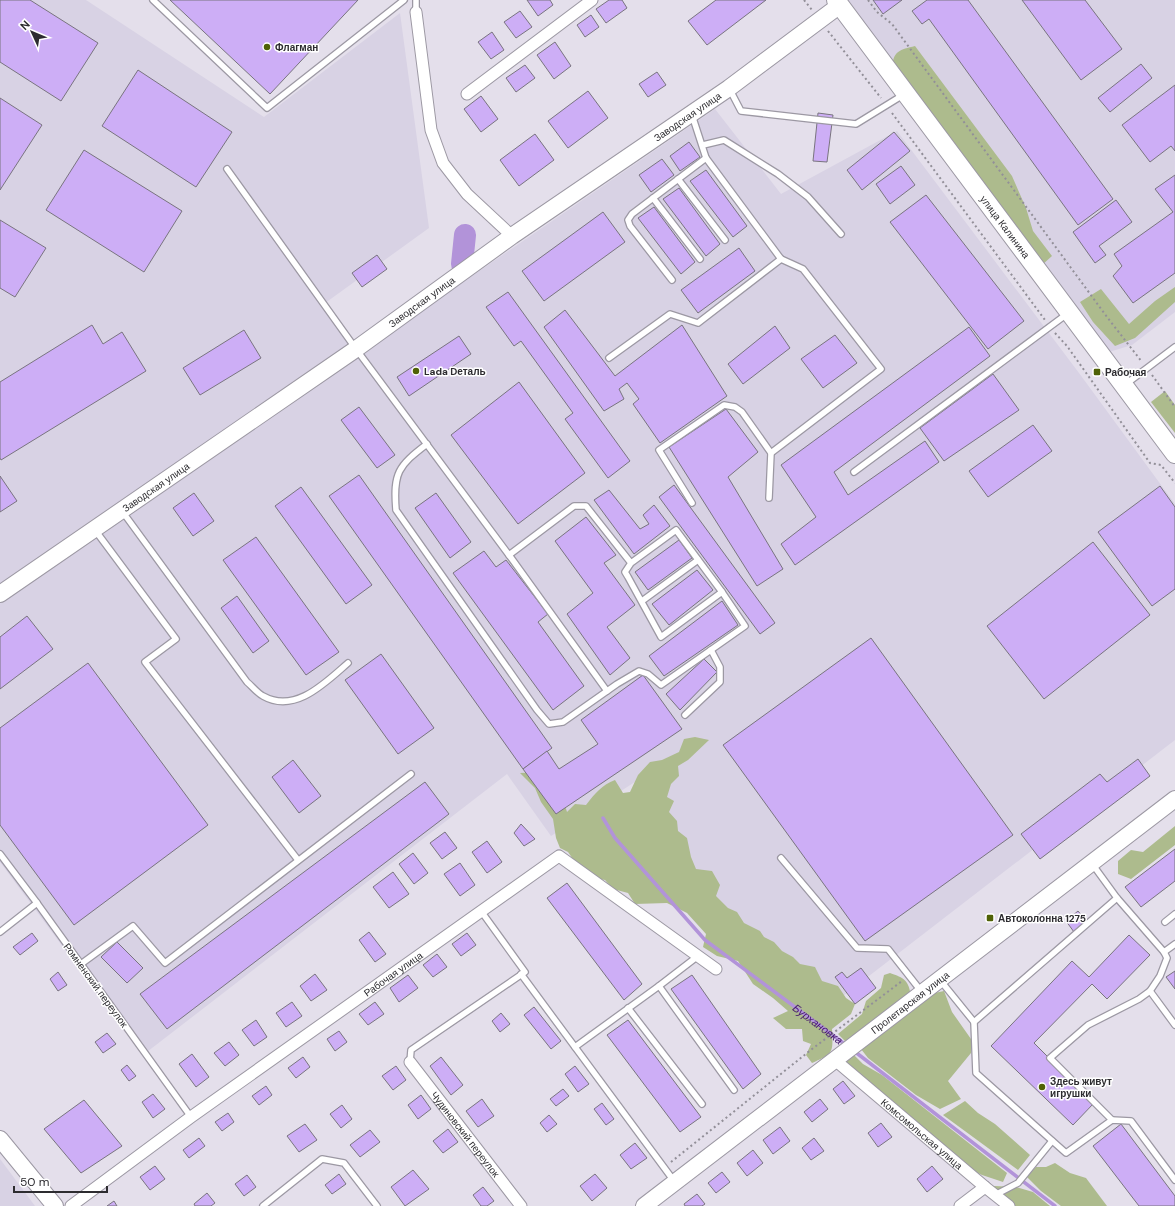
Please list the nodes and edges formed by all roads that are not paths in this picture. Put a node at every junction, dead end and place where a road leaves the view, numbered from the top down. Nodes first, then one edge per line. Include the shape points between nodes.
1 (152, 0) edge
2 (404, 0) edge
3 (416, 0) edge
4 (592, 0) edge
5 (838, 3) edge
6 (416, 12) joint
7 (728, 88) junction
8 (906, 93) junction
9 (467, 94) dead end
10 (692, 113) junction
11 (703, 145) junction
12 (706, 158) junction
13 (227, 170) dead end
14 (678, 179) junction
15 (653, 198) junction
16 (841, 234) dead end
17 (512, 236) junction
18 (725, 240) dead end
19 (700, 259) dead end
20 (781, 259) junction
21 (672, 280) dead end
22 (1069, 313) junction
23 (1175, 347) edge
24 (356, 349) junction
25 (609, 358) dead end
26 (1124, 385) junction
27 (427, 444) junction
28 (771, 453) junction
29 (1175, 454) edge
30 (854, 472) dead end
31 (769, 498) dead end
32 (692, 503) dead end
33 (122, 510) junction
34 (95, 530) junction
35 (509, 555) junction
36 (698, 560) junction
37 (631, 563) junction
38 (722, 592) junction
39 (0, 594) edge
40 (642, 601) junction
41 (711, 650) junction
42 (348, 663) dead end
43 (607, 691) junction
44 (685, 715) dead end
45 (411, 774) dead end
46 (1175, 799) edge
47 (0, 854) edge
48 (781, 858) dead end
49 (298, 860) junction
50 (1092, 863) junction
51 (1118, 898) junction
52 (37, 903) junction
53 (481, 911) junction
54 (1175, 914) edge
55 (1165, 922) dead end
56 (0, 932) edge
57 (1175, 944) edge
58 (1164, 952) junction
59 (698, 956) junction
60 (81, 964) junction
61 (716, 969) dead end
62 (521, 974) junction
63 (940, 979) junction
64 (659, 986) junction
65 (1150, 992) junction
66 (923, 993) junction
67 (628, 1008) junction
68 (974, 1022) junction
69 (1175, 1025) edge
70 (575, 1047) junction
71 (845, 1052) junction
72 (410, 1062) joint
73 (734, 1090) dead end
74 (702, 1104) dead end
75 (191, 1118) junction
76 (1112, 1120) junction
77 (0, 1139) edge
78 (1052, 1141) junction
79 (1175, 1180) edge
80 (675, 1182) junction
81 (985, 1187) junction
82 (995, 1195) junction
83 (54, 1206) edge
84 (71, 1206) edge
85 (263, 1206) edge
86 (377, 1206) edge
87 (522, 1206) edge
88 (644, 1206) edge
89 (960, 1206) edge
90 (1009, 1206) edge

1 - 2 lane via 267,108
3 - 6 lane
4 - 9 street
5 - 7 street, Заводская улица via 820,20
5 - 8 main road, улица Калинина
6 - 17 street via 431,130 443,163 467,194
7 - 8 lane via 741,111 856,124
7 - 10 street, Заводская улица
8 - 22 main road, улица Калинина
10 - 11 lane
10 - 17 street, Заводская улица
11 - 12 lane
11 - 16 lane via 724,140 778,174 808,197
12 - 14 lane
12 - 20 lane
13 - 24 lane
14 - 15 lane
14 - 18 lane
15 - 19 lane
15 - 21 lane via 628,220
17 - 24 street, Заводская улица
20 - 25 lane via 698,323 670,314
20 - 28 lane via 803,269 881,369
22 - 26 main road, улица Калинина
22 - 30 lane
23 - 26 lane
24 - 27 lane
24 - 33 street, Заводская улица
26 - 29 main road, улица Калинина
27 - 35 lane
27 - 43 lane via 408,459 396,476 396,510 537,710 549,724 563,722
28 - 31 lane
28 - 32 lane via 742,412 735,407 724,405 660,450
33 - 34 street, Заводская улица
33 - 42 lane via 247,682 262,696 278,702 295,700 318,689
34 - 39 street, Заводская улица
34 - 49 lane via 176,639 145,662
35 - 37 lane via 578,505 591,510
35 - 43 lane
36 - 37 lane via 676,530
36 - 38 lane
36 - 40 lane
37 - 40 lane via 625,572
38 - 40 lane via 661,637
38 - 41 lane via 745,626
41 - 43 lane via 661,685 648,674 639,671
41 - 44 lane via 720,667 720,682
45 - 49 lane
46 - 50 street, Пролетарская улица
47 - 52 lane, Ромненский переулок
48 - 66 lane via 857,948 888,949
49 - 60 lane via 165,962 133,926
50 - 51 lane
50 - 63 street, Пролетарская улица
51 - 58 lane
51 - 68 lane
52 - 56 lane
52 - 60 lane, Ромненский переулок
53 - 59 street, Рабочая улица via 559,856
53 - 62 lane via 525,972
53 - 75 street, Рабочая улица
54 - 55 lane
57 - 58 lane
58 - 65 lane via 1167,958 1165,964
59 - 61 street, Рабочая улица
59 - 64 lane
60 - 75 lane, Ромненский переулок
62 - 70 lane
62 - 72 lane via 411,1050
63 - 66 street, Пролетарская улица
63 - 68 lane
64 - 67 lane
64 - 73 lane
65 - 69 lane
65 - 76 lane via 1088,1025 1050,1058
66 - 71 street, Пролетарская улица
67 - 70 lane
67 - 74 lane
68 - 78 lane via 976,1074
70 - 80 lane
71 - 80 street, Пролетарская улица
71 - 81 street, Комсомольская улица
72 - 87 street, Чудиновский переулок
75 - 84 street, Рабочая улица
76 - 78 lane via 1066,1153
76 - 79 lane via 1131,1121
77 - 83 street
78 - 82 lane via 1018,1183
80 - 88 street, Пролетарская улица
81 - 82 street, Комсомольская улица
81 - 89 street
82 - 90 street, Комсомольская улица
85 - 86 lane via 322,1159 344,1163

